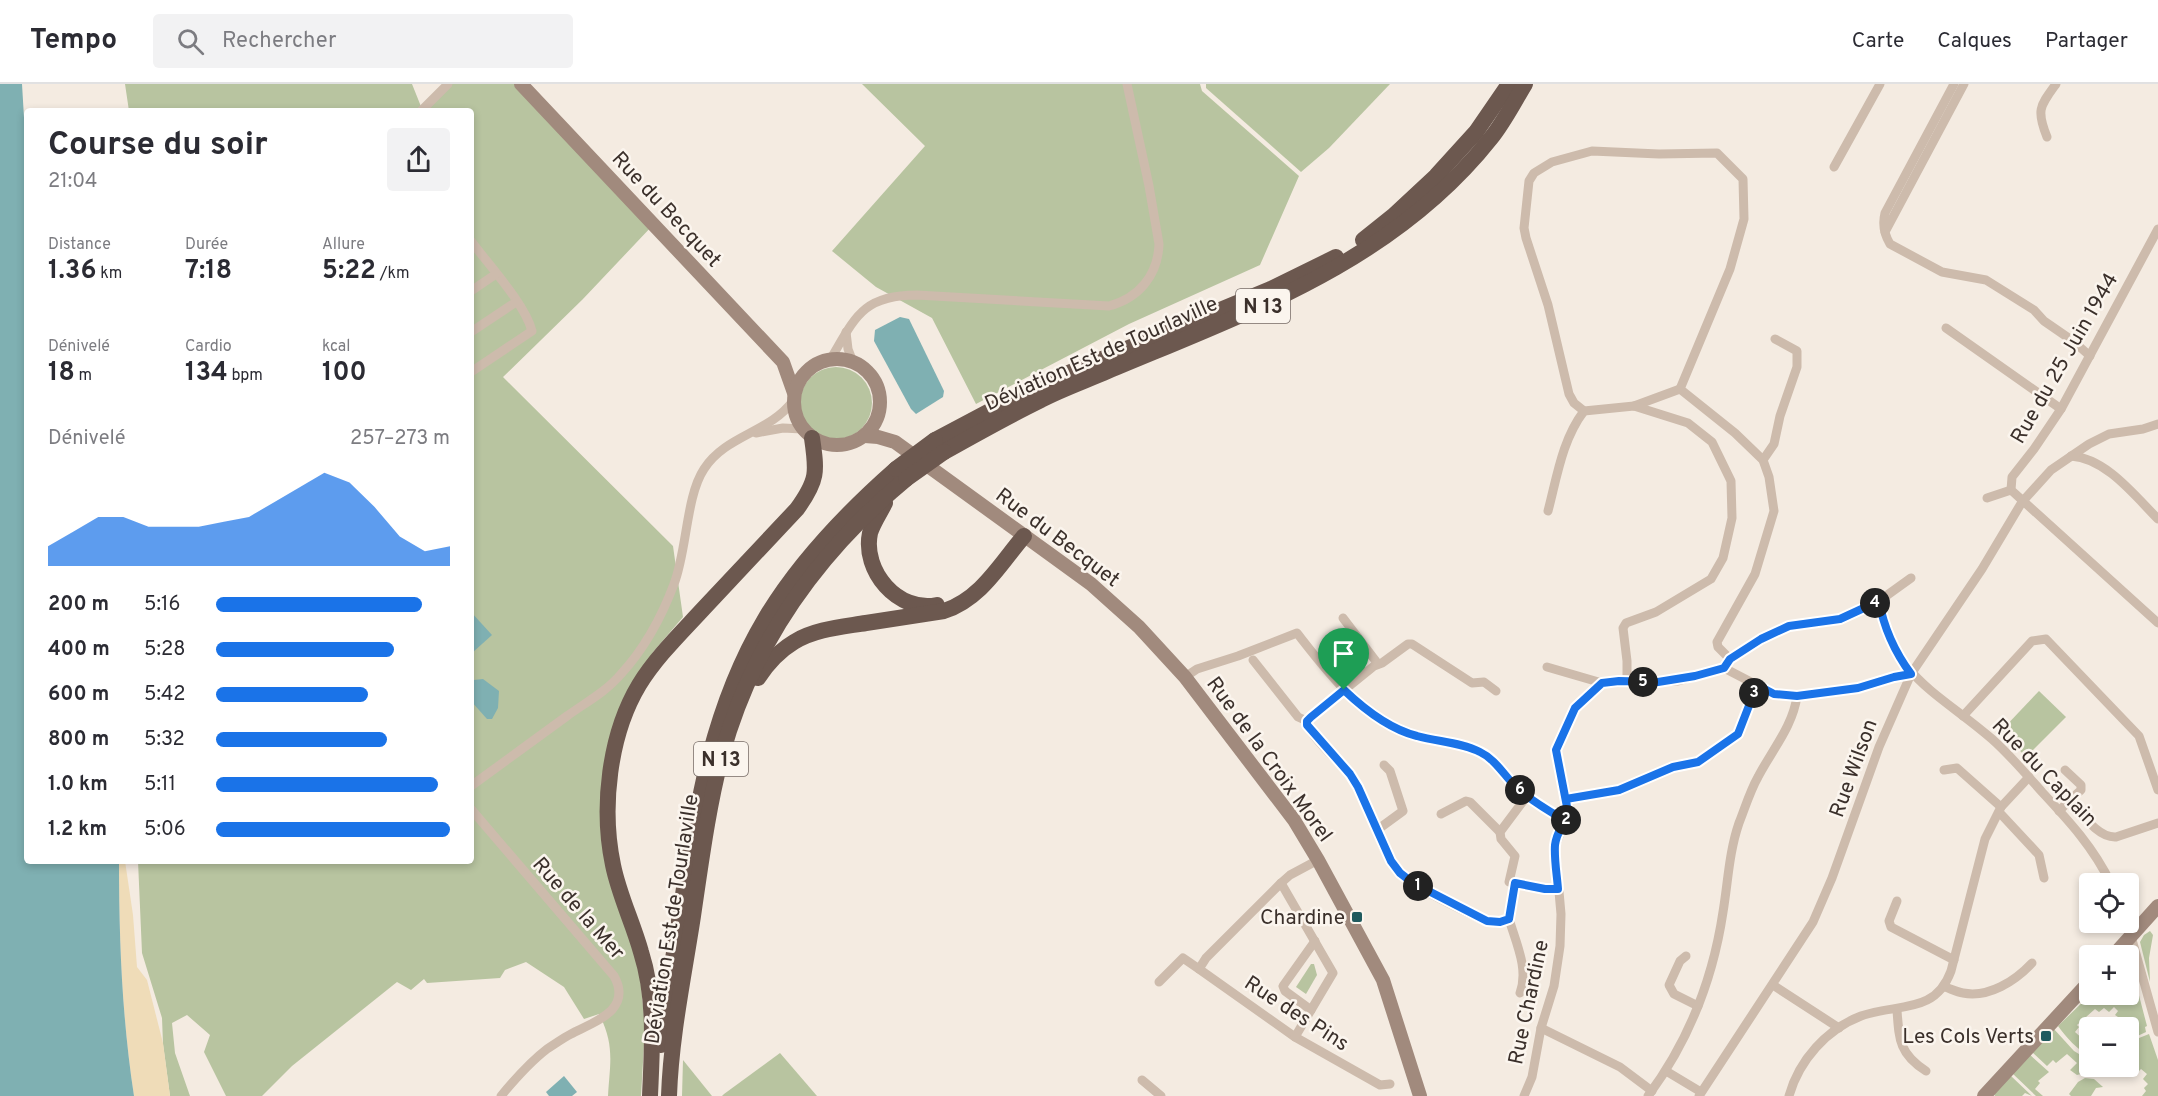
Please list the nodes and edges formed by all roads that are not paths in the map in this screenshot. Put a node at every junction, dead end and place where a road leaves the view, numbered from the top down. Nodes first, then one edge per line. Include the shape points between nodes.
1 (448, 84) edge
2 (521, 84) edge
3 (1127, 84) edge
4 (1509, 84) edge
5 (1525, 84) edge
6 (1880, 84) edge
7 (1954, 84) edge
8 (1964, 84) edge
9 (2056, 84) edge
10 (424, 108) edge
11 (2047, 137) dead end
12 (1834, 167) dead end
13 (2158, 229) edge
14 (1885, 232) junction
15 (474, 248) edge
16 (496, 274) junction
17 (474, 289) edge
18 (516, 302) junction
19 (1946, 328) dead end
20 (474, 330) edge
21 (846, 332) junction
22 (1774, 339) dead end
23 (2090, 356) junction
24 (830, 360) junction
25 (783, 362) junction
26 (853, 362) junction
27 (809, 369) junction
28 (474, 370) edge
29 (1680, 389) junction
30 (794, 397) junction
31 (1634, 406) junction
32 (2061, 409) junction
33 (1584, 411) junction
34 (878, 414) junction
35 (2157, 428) edge
36 (807, 433) junction
37 (751, 434) junction
38 (865, 436) junction
39 (895, 442) junction
40 (2089, 444) junction
41 (939, 446) junction
42 (2071, 456) junction
43 (1763, 460) junction
44 (2090, 462) junction
45 (898, 479) junction
46 (2011, 490) junction
47 (1987, 498) dead end
48 (2022, 502) junction
49 (1548, 511) dead end
50 (2158, 519) edge
51 (1019, 532) junction
52 (1911, 578) dead end
53 (1879, 601) junction
54 (1343, 618) dead end
55 (2158, 623) edge
56 (1730, 659) junction
57 (1253, 660) dead end
58 (1378, 664) junction
59 (1547, 667) dead end
60 (1724, 668) junction
61 (1911, 674) junction
62 (1185, 678) junction
63 (1627, 682) junction
64 (1602, 683) junction
65 (1757, 685) junction
66 (1344, 690) junction
67 (1496, 691) dead end
68 (1797, 696) junction
69 (736, 711) junction
70 (1964, 716) junction
71 (1307, 721) junction
72 (1384, 765) dead end
73 (1944, 770) dead end
74 (2066, 770) dead end
75 (2029, 777) junction
76 (474, 784) edge
77 (2158, 790) edge
78 (1527, 796) junction
79 (1566, 799) junction
80 (2070, 800) junction
81 (2000, 809) junction
82 (2059, 811) junction
83 (474, 813) edge
84 (1441, 814) dead end
85 (1566, 821) junction
86 (2158, 823) edge
87 (2095, 827) junction
88 (1377, 830) junction
89 (1500, 832) junction
90 (2083, 837) junction
91 (1318, 860) junction
92 (2106, 873) edge
93 (2044, 878) dead end
94 (1281, 883) junction
95 (1515, 883) junction
96 (1558, 889) junction
97 (1897, 901) dead end
98 (2158, 906) edge
99 (1509, 919) junction
100 (2139, 921) edge
101 (2130, 933) edge
102 (1315, 941) junction
103 (1686, 956) dead end
104 (1954, 960) junction
105 (2032, 963) dead end
106 (1199, 969) junction
107 (1159, 982) dead end
108 (1773, 985) junction
109 (1945, 987) junction
110 (1520, 993) dead end
111 (2079, 993) edge
112 (1698, 1006) junction
113 (1311, 1010) junction
114 (1897, 1010) junction
115 (1541, 1028) junction
116 (1839, 1028) junction
117 (2158, 1032) edge
118 (1295, 1037) junction
119 (1665, 1071) junction
120 (1926, 1071) dead end
121 (1142, 1080) dead end
122 (1390, 1084) dead end
123 (1650, 1093) edge
124 (1700, 1094) edge
125 (501, 1096) edge
126 (650, 1096) edge
127 (656, 1096) edge
128 (669, 1096) edge
129 (1161, 1096) edge
130 (1420, 1096) edge
131 (1524, 1096) edge
132 (1789, 1096) edge
133 (1984, 1096) edge

1 - 10 street
2 - 25 main road, Rue du Becquet
3 - 21 street via 1159,244 1154,270 1137,293 1109,306 901,295 866,308
4 - 41 highway, Déviation Est de Tourlaville / N 13 via 1476,132 1436,176 1369,236 1271,289 1035,387
5 - 41 highway, Déviation Est de Tourlaville / N 13 via 1492,137 1444,189 1409,221 1366,251 1280,298
6 - 12 street
7 - 14 street via 1885,213
8 - 14 street
9 - 11 street via 2041,108 2040,122
13 - 23 street, Rue du 25 Juin 1944
14 - 23 street via 1890,244 1942,272 1977,278 2007,293
15 - 16 street
16 - 17 street
16 - 18 street
18 - 20 street
18 - 28 street via 532,331
19 - 32 street
21 - 24 street
21 - 26 street
22 - 43 street via 1797,351 1798,358 1774,444
23 - 32 street, Rue du 25 Juin 1944
24 - 26 main road
24 - 27 main road
25 - 27 main road
25 - 30 main road, Rue du Becquet
26 - 34 main road via 871,375 876,385 880,395
27 - 30 main road via 800,379
29 - 31 street
29 - 33 street via 1730,269 1744,219 1743,178 1717,153 1592,151 1552,162 1534,173 1529,181 1524,228 1548,305 1569,394
29 - 43 street
30 - 36 main road via 796,417
30 - 37 street via 784,414
31 - 33 street
31 - 63 street via 1688,423 1712,442 1731,481 1732,518 1723,558 1712,579 1623,627
32 - 46 street, Rue du 25 Juin 1944 via 2012,477
33 - 49 street via 1564,448
34 - 38 main road
34 - 39 main road, Rue du Becquet
35 - 40 street, Rue Wilson via 2109,434
36 - 37 street via 783,428
36 - 38 main road via 833,446
36 - 126 highway via 817,467 807,495 676,638 639,685 613,755 608,830 616,878 642,953 651,1000
37 - 76 street via 726,446 700,475 681,567 651,634 621,675
38 - 39 main road, Rue du Becquet
39 - 51 main road, Rue du Becquet
40 - 42 street, Rue Wilson
40 - 44 street via 2086,454
41 - 45 highway, Déviation Est de Tourlaville / N 13, bridge
42 - 44 street
42 - 48 street, Rue Wilson via 2050,470
43 - 56 street via 1774,511 1755,574 1717,642
44 - 50 street via 2106,470
45 - 51 highway via 870,534 875,571 897,597 933,606 965,594
45 - 69 highway, Déviation Est de Tourlaville / N 13 via 840,539 796,594 757,662
45 - 127 highway, Déviation Est de Tourlaville / N 13 via 859,501 807,558 765,619 723,711 697,806
46 - 47 street
46 - 48 street
48 - 55 street
48 - 61 street, Rue Wilson
51 - 62 main road, Rue du Becquet via 1123,612
51 - 69 highway via 977,593 958,607 832,629 794,642 767,664
52 - 53 street
53 - 56 street via 1840,619 1789,626
53 - 61 street, Rue du Caplain via 1893,646
54 - 58 street
56 - 60 street
57 - 71 street via 1298,717
58 - 66 street
58 - 67 street via 1412,644 1472,683 1484,682
59 - 64 street
60 - 63 street via 1678,681
60 - 65 street
61 - 68 street via 1858,688
61 - 70 street, Rue du Caplain
61 - 108 street, Rue Wilson via 1813,922
62 - 66 street via 1197,669 1297,633
62 - 91 main road, Rue de la Croix Morel via 1294,820
63 - 64 street
64 - 79 street, Rue Chardine via 1575,708 1556,750
65 - 68 street via 1774,694
65 - 79 street via 1738,734 1698,762 1673,767 1619,790
66 - 71 street
66 - 78 street via 1373,715 1404,731 1480,752
68 - 112 street via 1786,730 1757,778 1731,848 1717,944
69 - 128 highway, Déviation Est de Tourlaville / N 13 via 722,753 708,819 675,1029
70 - 75 street, Rue du Caplain
70 - 77 street via 2032,641 2046,639 2139,736
71 - 88 street via 1309,729 1350,774
72 - 88 street via 1390,771 1403,811
73 - 81 street via 1957,768
74 - 80 street via 2081,785
75 - 81 street
75 - 82 street, Rue du Caplain
78 - 85 street
78 - 89 street
79 - 85 street, Rue Chardine
80 - 82 street
80 - 87 street
81 - 93 street via 2039,855
81 - 104 street via 1985,839
82 - 90 street, Rue du Caplain
83 - 125 street, Rue de la Mer via 619,986 618,1000 608,1014 546,1050
84 - 89 street via 1466,801
85 - 96 street, Rue Chardine via 1555,848
86 - 87 street via 2116,837 2104,836
87 - 90 street
88 - 99 street via 1396,868 1413,883 1487,921
89 - 95 street via 1501,839 1514,853 1509,882
90 - 92 street, Rue du Caplain
91 - 94 street
91 - 130 main road, Rue de la Croix Morel via 1383,980
94 - 102 street
94 - 106 street
95 - 96 street
95 - 99 street
96 - 115 street, Rue Chardine via 1559,955
97 - 104 street via 1889,919 1891,927
98 - 100 main road
99 - 110 street via 1523,968
101 - 117 street
102 - 113 street via 1333,973
102 - 113 street via 1283,986
103 - 112 street via 1670,985 1674,994
104 - 109 street
105 - 109 street via 2009,983 1986,992 1963,993
106 - 107 street via 1183,958
106 - 118 street, Rue des Pins
108 - 116 street
108 - 124 street, Rue Wilson
109 - 114 street via 1925,1002
111 - 133 main road
112 - 119 street
113 - 118 street
114 - 116 street via 1879,1011
114 - 120 street via 1904,1050 1911,1061
115 - 123 street via 1620,1067
115 - 131 street, Rue Chardine via 1532,1077
116 - 132 street via 1807,1059
118 - 122 street, Rue des Pins via 1380,1085
119 - 123 street
119 - 124 street
121 - 129 street

